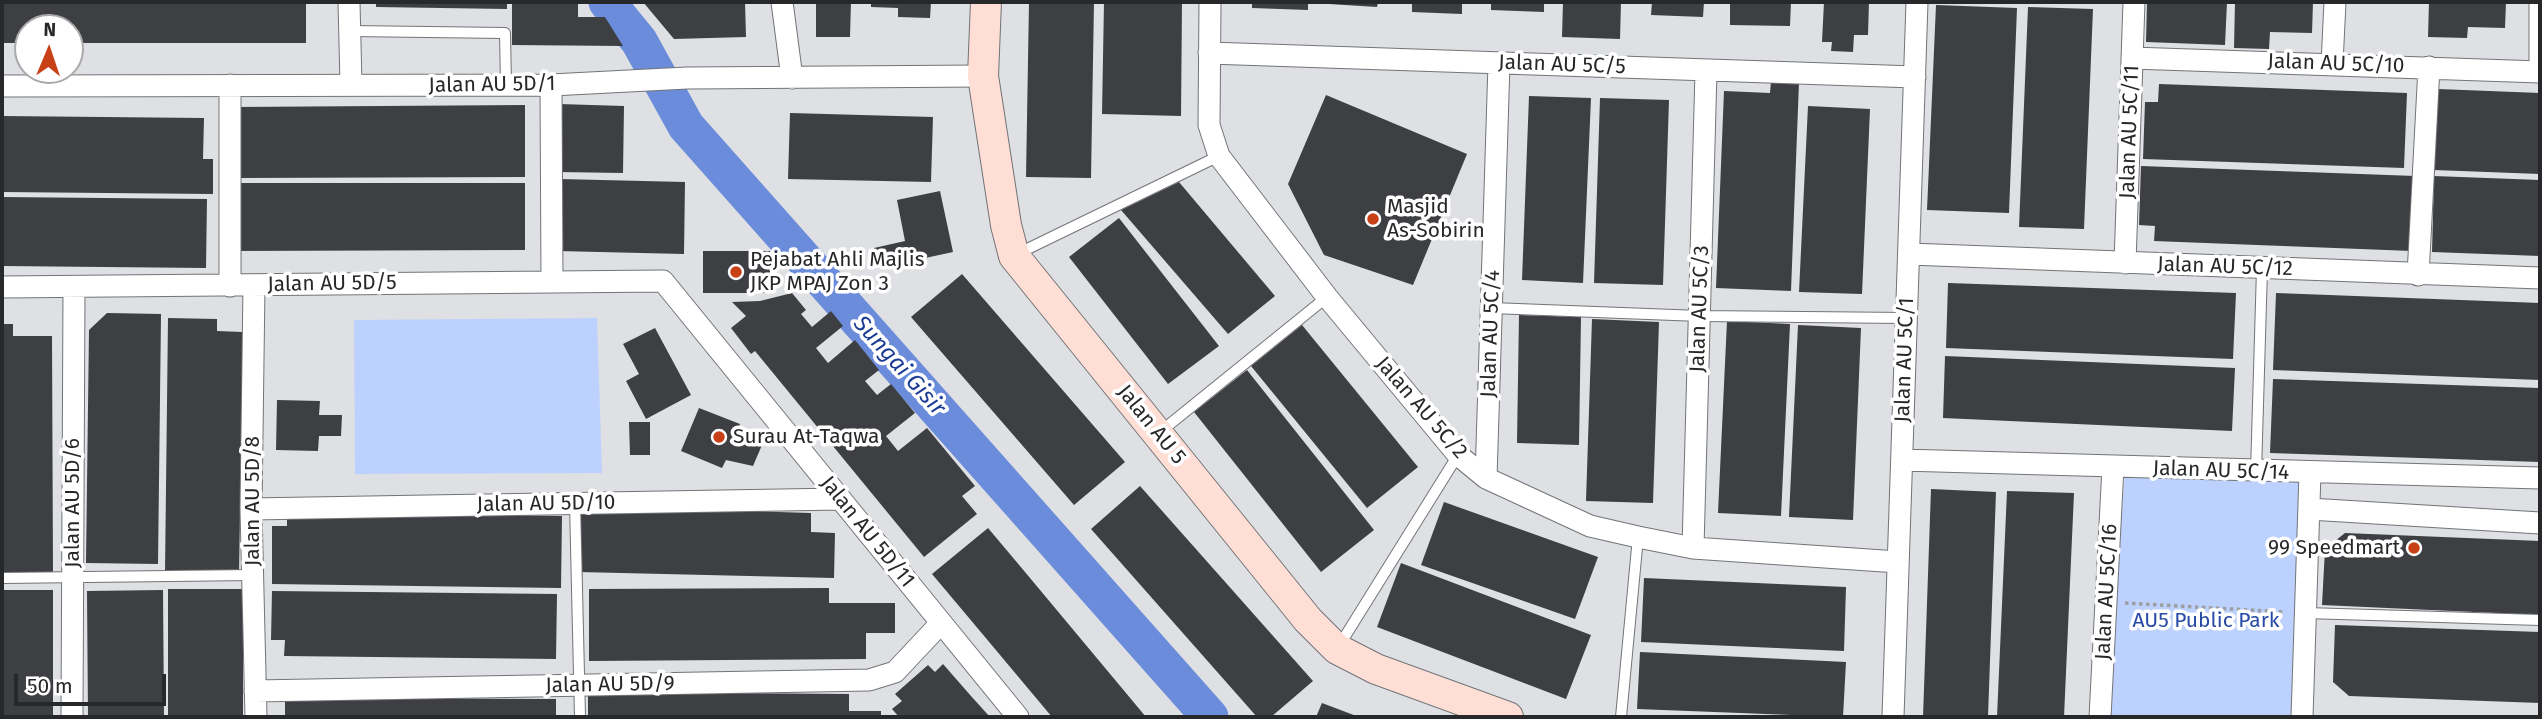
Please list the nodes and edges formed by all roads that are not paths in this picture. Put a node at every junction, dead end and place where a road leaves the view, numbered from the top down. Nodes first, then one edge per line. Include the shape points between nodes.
1 (349, 2) edge
2 (782, 2) edge
3 (986, 2) edge
4 (1210, 2) edge
5 (1917, 2) edge
6 (2134, 2) edge
7 (2335, 2) edge
8 (2540, 2) edge
9 (350, 32) junction
10 (1209, 53) junction
11 (2132, 58) junction
12 (1499, 63) junction
13 (2332, 64) junction
14 (2429, 67) junction
15 (1706, 71) junction
16 (2540, 72) edge
17 (983, 76) junction
18 (1914, 77) junction
19 (792, 78) junction
20 (230, 85) junction
21 (351, 85) junction
22 (506, 85) junction
23 (551, 85) junction
24 (2, 86) edge
25 (1219, 156) junction
26 (1909, 254) junction
27 (1014, 256) junction
28 (2125, 263) junction
29 (2262, 269) junction
30 (2418, 275) junction
31 (2540, 278) edge
32 (663, 281) joint
33 (552, 282) junction
34 (254, 285) junction
35 (230, 286) junction
36 (2, 288) edge
37 (74, 288) junction
38 (1327, 297) junction
39 (1491, 308) junction
40 (1700, 316) junction
41 (1906, 318) junction
42 (1158, 434) junction
43 (1458, 455) junction
44 (1902, 460) junction
45 (2113, 467) junction
46 (2256, 472) junction
47 (2310, 473) junction
48 (1486, 478) junction
49 (2540, 478) edge
50 (840, 499) junction
51 (575, 503) junction
52 (251, 509) junction
53 (2309, 509) junction
54 (2540, 523) edge
55 (1638, 537) junction
56 (1693, 548) junction
57 (1898, 562) junction
58 (253, 575) junction
59 (73, 577) junction
60 (2, 578) edge
61 (2300, 612) junction
62 (2540, 620) edge
63 (942, 623) junction
64 (1337, 649) junction
65 (580, 686) junction
66 (255, 691) junction
67 (72, 717) edge
68 (256, 717) edge
69 (580, 717) edge
70 (1018, 717) edge
71 (1508, 717) edge
72 (1621, 717) edge
73 (1893, 717) edge
74 (2100, 717) edge
75 (2302, 717) edge

1 - 9 street
2 - 19 street
3 - 17 main road, Jalan AU 5
4 - 10 street, Jalan AU 5C/2
5 - 18 street, Jalan AU 5C/1
6 - 11 street, Jalan AU 5C/11
7 - 13 street
8 - 16 street
9 - 21 street
9 - 22 lane via 505,33
10 - 12 street, Jalan AU 5C/5
10 - 25 street, Jalan AU 5C/2 via 1209,125
11 - 13 street, Jalan AU 5C/10
11 - 28 street, Jalan AU 5C/11
12 - 15 street, Jalan AU 5C/5
12 - 39 street, Jalan AU 5C/4
13 - 14 street, Jalan AU 5C/10
14 - 16 street, Jalan AU 5C/10
14 - 30 street
15 - 18 street, Jalan AU 5C/5
15 - 40 street, Jalan AU 5C/3
17 - 19 street, Jalan AU 5D/1
17 - 27 main road, Jalan AU 5
18 - 26 street, Jalan AU 5C/1
19 - 23 street, Jalan AU 5D/1
20 - 21 street, Jalan AU 5D/1
20 - 24 street, Jalan AU 5D/1
20 - 35 street
21 - 22 street, Jalan AU 5D/1
22 - 23 street, Jalan AU 5D/1
23 - 33 street
25 - 27 lane
25 - 38 street, Jalan AU 5C/2
26 - 28 street, Jalan AU 5C/12
26 - 41 street, Jalan AU 5C/1
27 - 42 main road, Jalan AU 5
28 - 29 street, Jalan AU 5C/12
29 - 30 street, Jalan AU 5C/12
29 - 46 lane
30 - 31 street, Jalan AU 5C/12
32 - 33 street, Jalan AU 5D/5
32 - 50 street, Jalan AU 5D/11
33 - 34 street, Jalan AU 5D/5
34 - 35 street, Jalan AU 5D/5
34 - 52 street, Jalan AU 5D/8
35 - 37 street, Jalan AU 5D/5
36 - 37 street, Jalan AU 5D/5
37 - 59 street, Jalan AU 5D/6
38 - 42 lane
38 - 43 street, Jalan AU 5C/2
39 - 40 lane
39 - 48 street, Jalan AU 5C/4
40 - 41 lane
40 - 56 street, Jalan AU 5C/3
41 - 44 street, Jalan AU 5C/1
42 - 64 main road, Jalan AU 5 via 1308,620
43 - 48 street, Jalan AU 5C/2
43 - 64 lane
44 - 45 street, Jalan AU 5C/14
44 - 57 street, Jalan AU 5C/1
45 - 46 street, Jalan AU 5C/14
45 - 74 street, Jalan AU 5C/16
46 - 47 street, Jalan AU 5C/14
47 - 49 street, Jalan AU 5C/14
47 - 53 street
48 - 55 street, Jalan AU 5C/2 via 1590,526
50 - 51 street, Jalan AU 5D/10
50 - 63 street, Jalan AU 5D/11
51 - 52 street, Jalan AU 5D/10
51 - 65 lane
52 - 58 street, Jalan AU 5D/8
53 - 54 street, Jalan AU 5C/14
53 - 61 street
55 - 56 street, Jalan AU 5C/2
55 - 72 lane
56 - 57 street, Jalan AU 5C/2
57 - 73 street, Jalan AU 5C/1
58 - 59 lane
58 - 66 street, Jalan AU 5D/8
59 - 60 lane
59 - 67 street, Jalan AU 5D/6
61 - 62 lane
61 - 75 street
63 - 65 street, Jalan AU 5D/9 via 895,672 869,680
63 - 70 street, Jalan AU 5D/11
64 - 71 main road, Jalan AU 5 via 1376,669
65 - 66 street, Jalan AU 5D/9
65 - 69 lane
66 - 68 street, Jalan AU 5D/8

